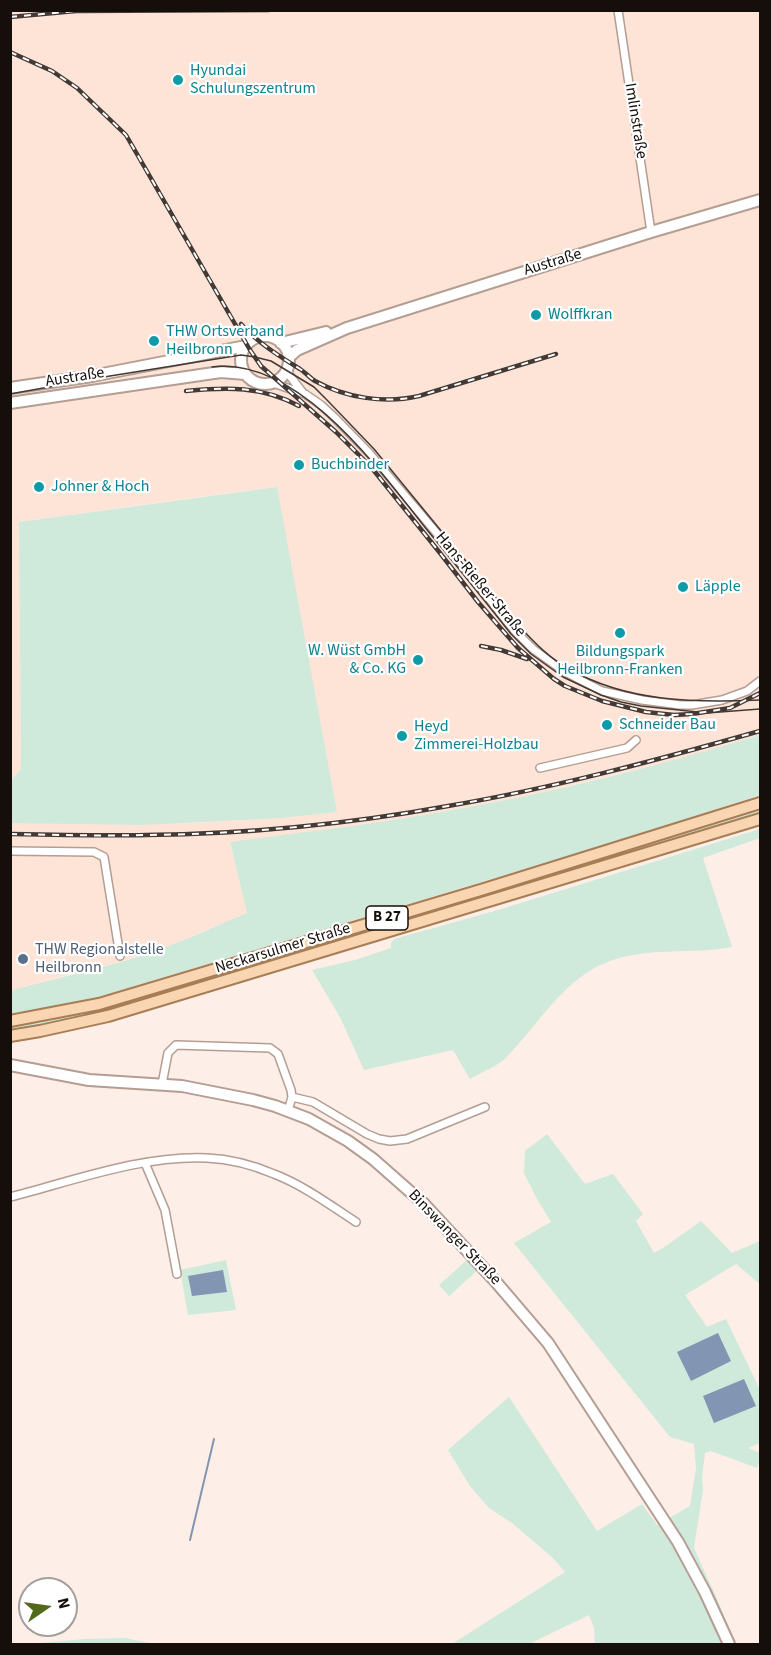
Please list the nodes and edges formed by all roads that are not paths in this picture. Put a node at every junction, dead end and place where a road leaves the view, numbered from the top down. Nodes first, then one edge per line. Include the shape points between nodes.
1 (618, 10) edge
2 (760, 200) edge
3 (651, 232) junction
4 (347, 328) junction
5 (281, 343) junction
6 (246, 346) junction
7 (288, 363) junction
8 (245, 374) junction
9 (273, 383) junction
10 (10, 388) edge
11 (303, 393) junction
12 (10, 403) edge
13 (760, 681) edge
14 (636, 740) dead end
15 (540, 768) dead end
16 (760, 803) edge
17 (760, 819) edge
18 (10, 851) edge
19 (120, 956) dead end
20 (10, 1021) edge
21 (10, 1036) edge
22 (10, 1065) edge
23 (162, 1084) junction
24 (292, 1097) junction
25 (485, 1107) dead end
26 (288, 1111) junction
27 (145, 1163) junction
28 (10, 1197) edge
29 (356, 1222) dead end
30 (177, 1274) dead end
31 (729, 1644) edge

1 - 3 street, Imlinstraße
2 - 3 main road, Austraße
3 - 4 main road, Austraße
4 - 5 main road, Austraße
4 - 7 main road, Austraße via 297,350
5 - 6 main road, Austraße via 264,336
5 - 7 main road
6 - 8 main road via 241,355
6 - 10 main road, Austraße
7 - 9 main road, Austraße via 283,376
7 - 11 street, Hans-Rießer-Straße via 290,376
8 - 9 main road, Austraße via 258,384
8 - 12 main road, Austraße via 221,372
9 - 11 street, Hans-Rießer-Straße
11 - 13 street, Hans-Rießer-Straße via 321,405 369,453 515,631 565,672 602,690 642,700 692,705 734,696
14 - 15 street via 627,748
16 - 20 main road, Neckarsulmer Straße / B 27 via 99,1004
17 - 21 main road, Neckarsulmer Straße / B 27 via 108,1016
18 - 19 street via 94,852 104,857
22 - 23 main road, Binswanger Straße via 93,1081
23 - 24 street via 168,1053 176,1045 270,1048 278,1054
23 - 26 main road, Binswanger Straße via 236,1096
24 - 25 street via 313,1102 384,1141 407,1139
24 - 26 street
26 - 31 main road, Binswanger Straße via 348,1141 399,1181 528,1318 566,1368 678,1542
27 - 28 street
27 - 29 street via 209,1158 259,1168 299,1185
27 - 30 street via 165,1210

